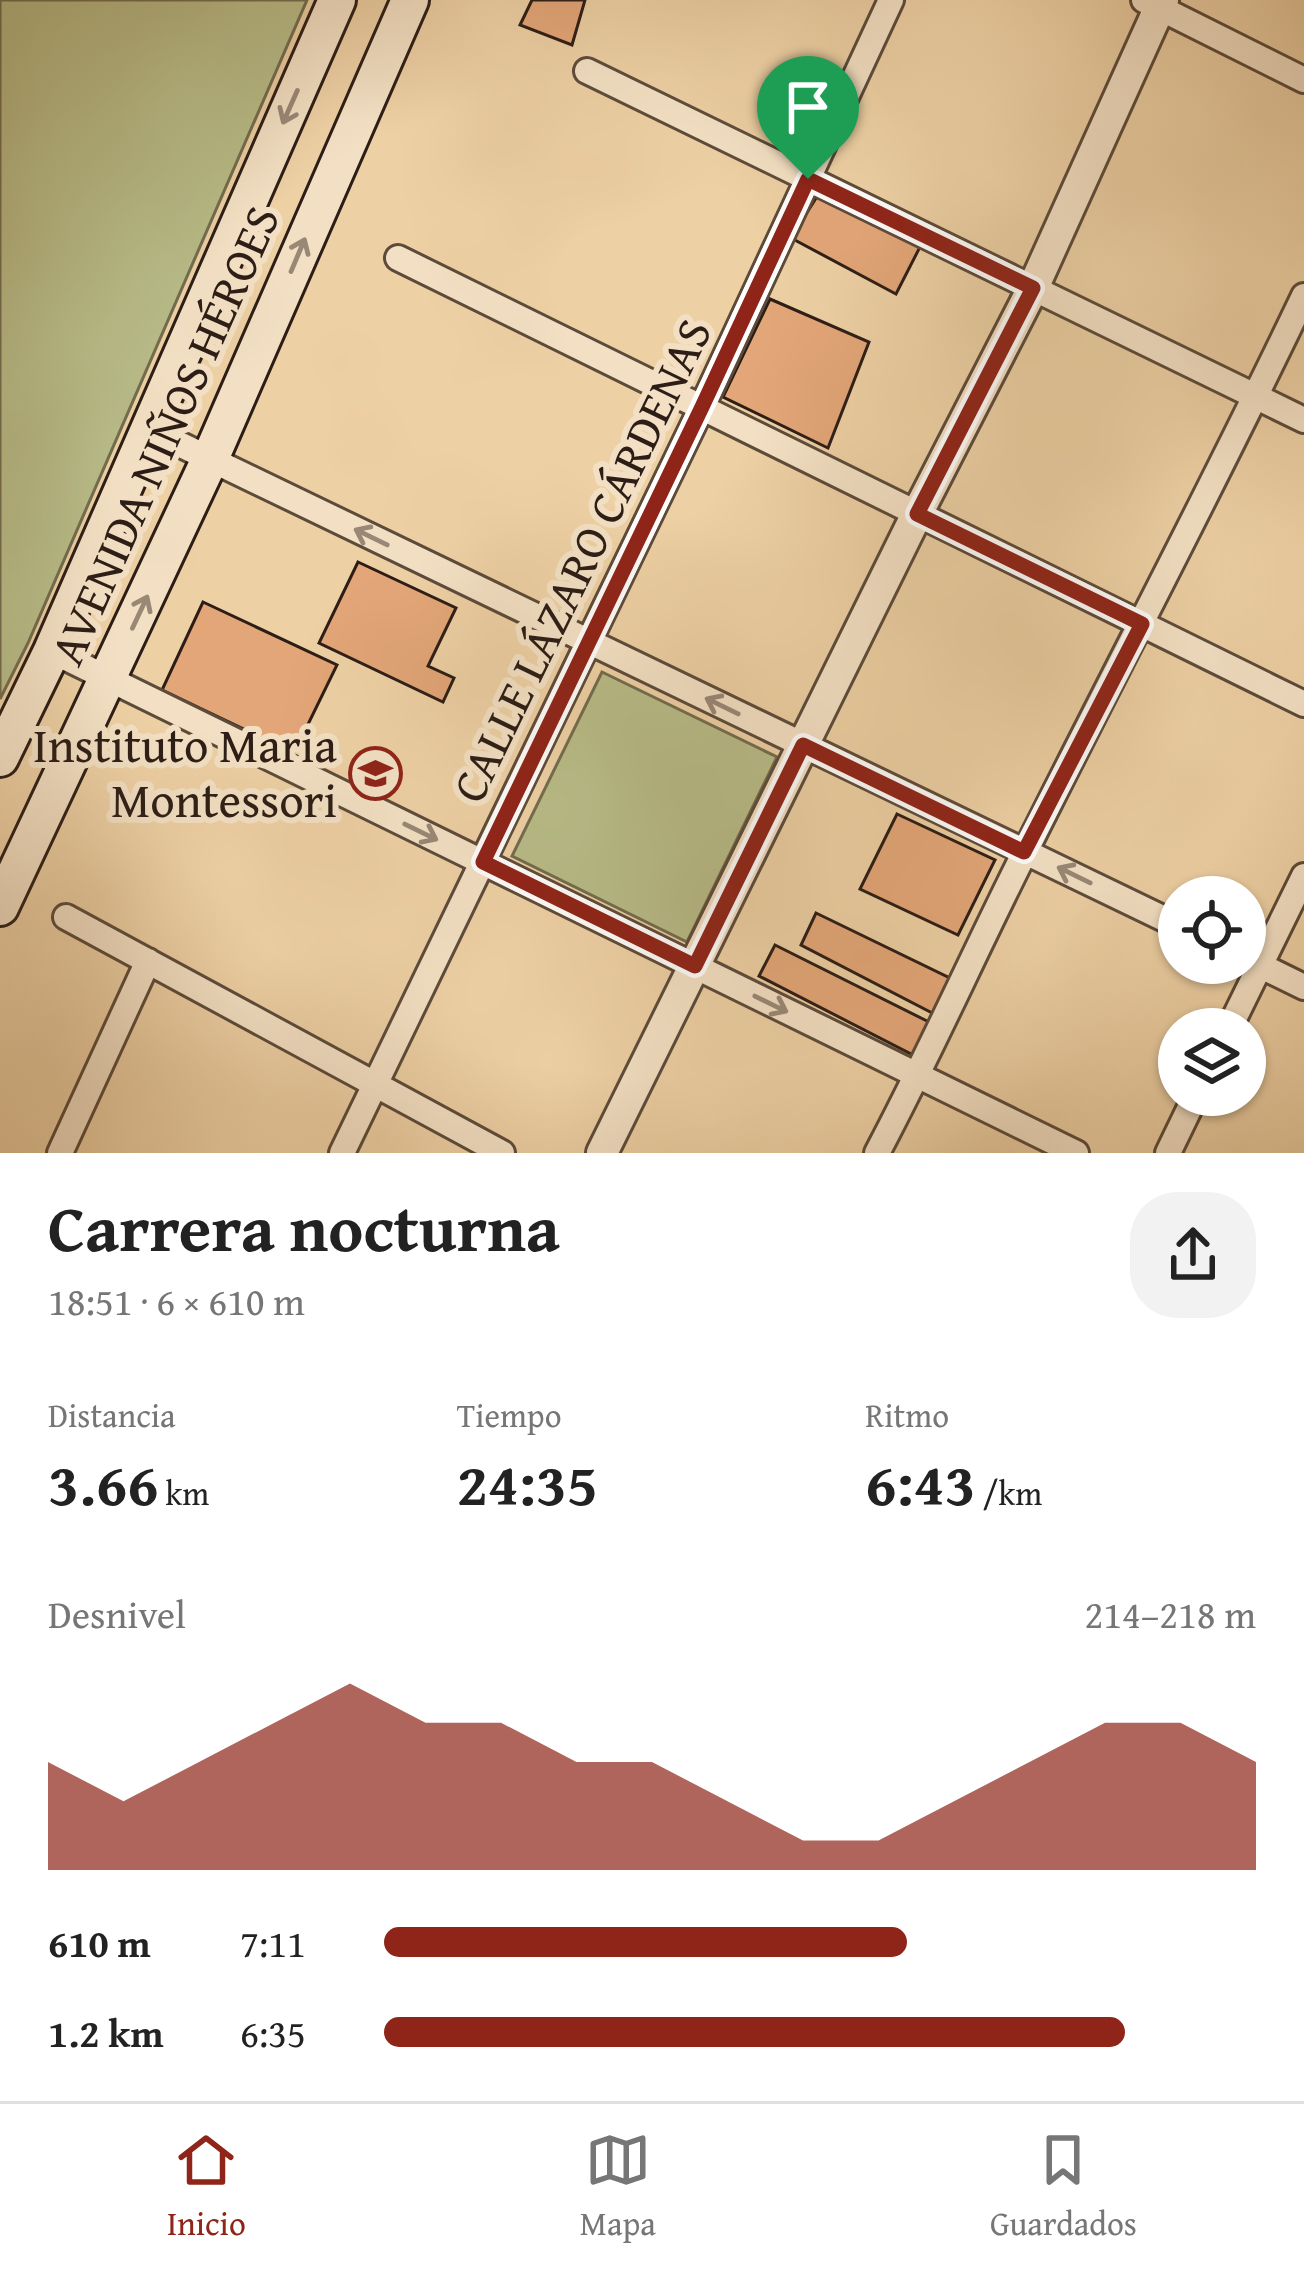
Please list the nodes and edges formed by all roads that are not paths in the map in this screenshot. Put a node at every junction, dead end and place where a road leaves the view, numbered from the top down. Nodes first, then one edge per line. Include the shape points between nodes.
1 (337, 0) edge
2 (410, 0) edge
3 (891, 0) edge
4 (1156, 3) edge
5 (586, 71) dead end
6 (1304, 80) edge
7 (808, 179) junction
8 (398, 259) dead end
9 (1033, 288) junction
10 (1304, 296) edge
11 (1256, 397) junction
12 (702, 407) junction
13 (1304, 420) edge
14 (148, 429) junction
15 (210, 459) junction
16 (917, 514) junction
17 (1142, 624) junction
18 (590, 642) junction
19 (52, 651) junction
20 (109, 679) junction
21 (1304, 704) edge
22 (803, 745) junction
23 (0, 758) edge
24 (1024, 852) junction
25 (483, 862) junction
26 (1304, 875) edge
27 (0, 907) edge
28 (66, 916) dead end
29 (1158, 916) edge
30 (1266, 939) edge
31 (148, 961) junction
32 (695, 966) junction
33 (1266, 968) edge
34 (1304, 986) edge
35 (918, 1076) junction
36 (375, 1084) junction
37 (1186, 1116) edge
38 (60, 1153) edge
39 (342, 1153) edge
40 (502, 1153) edge
41 (602, 1153) edge
42 (877, 1153) edge
43 (1076, 1153) edge
44 (1168, 1153) edge

1 -> 14 main road, AVENIDA NIÑOS HÉROES
15 -> 2 main road, AVENIDA NIÑOS HÉROES
3 - 7 street, CALLE LÁZARO CÁRDENAS
4 - 6 street
4 - 9 street
5 - 7 street
7 - 9 street
7 - 12 street, CALLE LÁZARO CÁRDENAS
8 - 12 street
9 - 11 street
9 - 16 street
10 - 11 street
11 - 13 street
11 - 17 street
12 - 16 street
12 - 18 street, CALLE LÁZARO CÁRDENAS
14 - 15 street
14 - 19 main road, AVENIDA NIÑOS HÉROES
18 -> 15 street
20 -> 15 main road, AVENIDA NIÑOS HÉROES
16 - 17 street
16 - 22 street
17 - 21 street
17 - 24 street
22 -> 18 street
18 - 25 street, CALLE LÁZARO CÁRDENAS
19 - 20 street
19 - 23 main road, AVENIDA NIÑOS HÉROES
20 -> 25 street
20 - 27 main road, AVENIDA NIÑOS HÉROES
22 - 24 street
22 - 32 street
29 -> 24 street
24 - 35 street
25 - 32 street
25 - 36 street, CALLE LÁZARO CÁRDENAS
26 - 30 street
28 - 31 street
31 - 36 street
31 - 38 street
32 -> 35 street
32 - 41 street
33 - 34 street
35 - 42 street
35 - 43 street
36 - 39 street, CALLE LÁZARO CÁRDENAS
36 - 40 street
37 - 44 street

